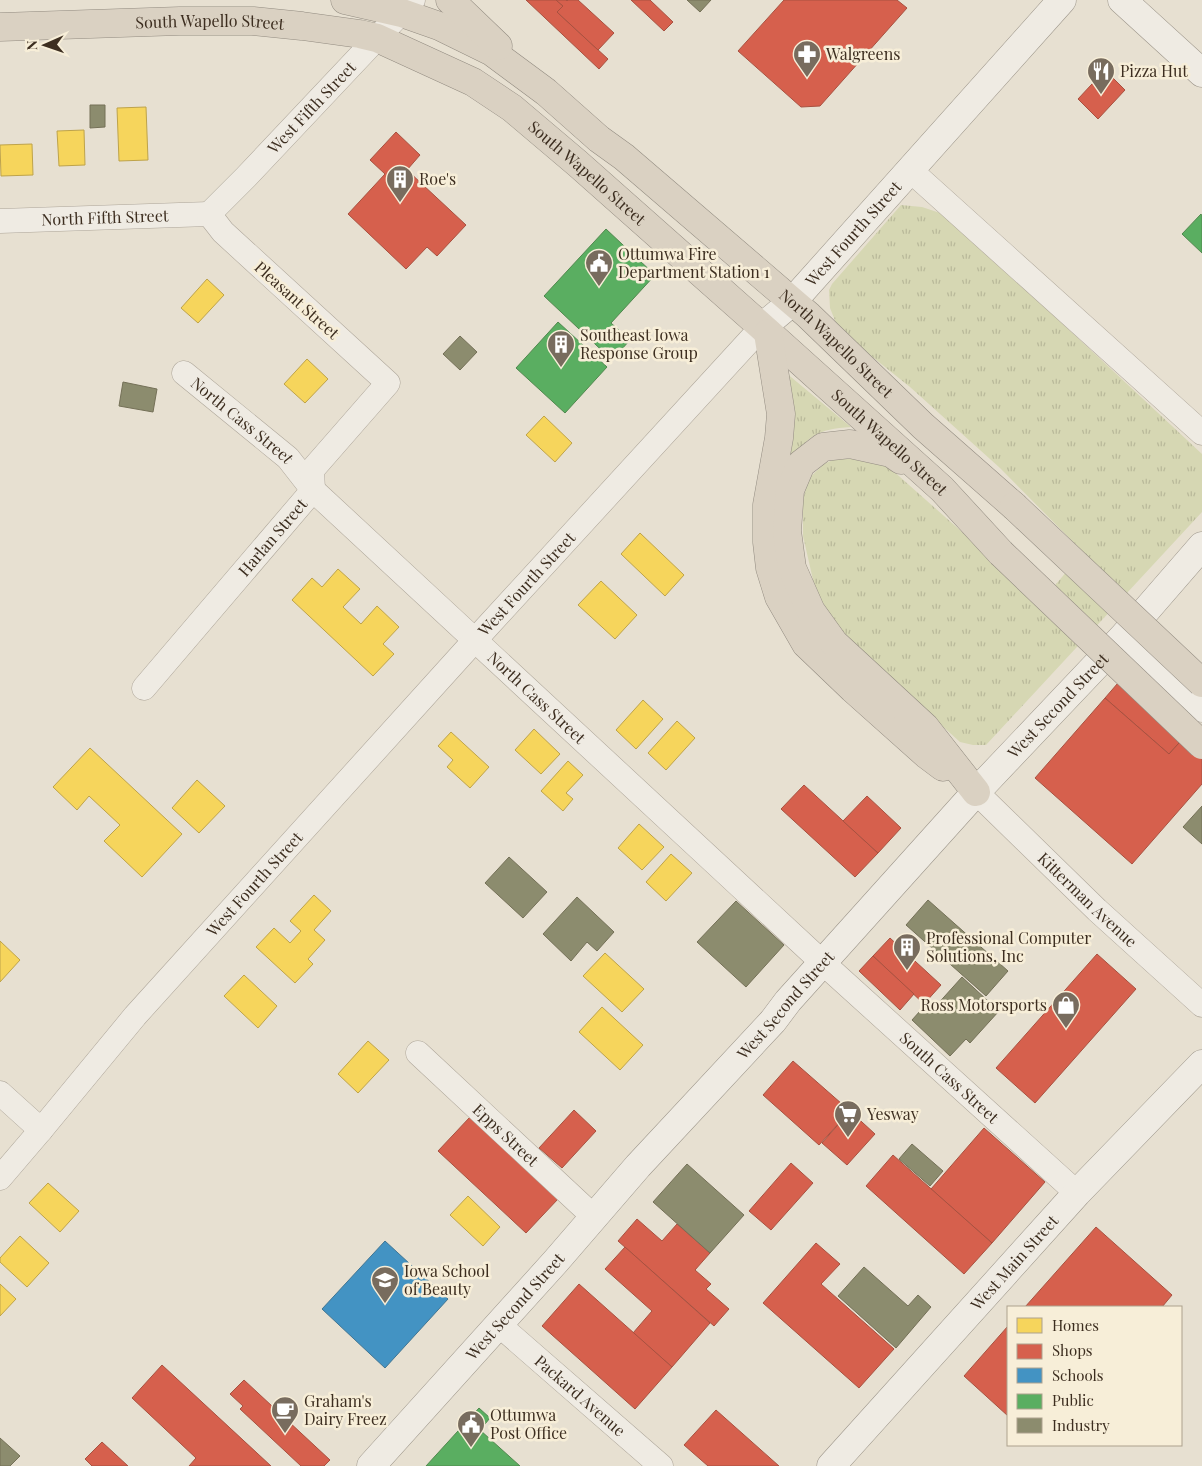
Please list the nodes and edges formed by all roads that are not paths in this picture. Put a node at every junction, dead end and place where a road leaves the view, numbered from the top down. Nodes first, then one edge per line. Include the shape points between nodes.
1 (345, 0) edge
2 (450, 0) edge
3 (1062, 0) edge
4 (1122, 0) edge
5 (408, 6) edge
6 (0, 27) edge
7 (378, 38) junction
8 (1202, 73) edge
9 (546, 92) junction
10 (910, 170) junction
11 (209, 214) junction
12 (0, 221) edge
13 (792, 302) junction
14 (765, 330) junction
15 (184, 373) dead end
16 (388, 383) joint
17 (1202, 433) edge
18 (942, 489) junction
19 (313, 490) junction
20 (1202, 546) edge
21 (1123, 637) junction
22 (474, 640) junction
23 (1202, 684) edge
24 (144, 688) dead end
25 (1202, 710) edge
26 (1202, 745) edge
27 (976, 792) junction
28 (823, 963) junction
29 (1202, 1005) edge
30 (418, 1053) dead end
31 (1202, 1064) edge
32 (0, 1093) edge
33 (42, 1130) junction
34 (0, 1178) edge
35 (1077, 1194) junction
36 (594, 1218) junction
37 (498, 1324) junction
38 (371, 1466) edge
39 (661, 1466) edge
40 (831, 1466) edge

1 - 5 highway, North Wapello Street
2 - 9 highway
3 - 10 main road, West Fourth Street
4 - 8 main road
5 - 7 street, West Fifth Street
5 - 9 highway, North Wapello Street via 439,26 492,52
6 - 7 highway, South Wapello Street via 253,21
7 - 11 street, West Fifth Street
7 - 14 highway, South Wapello Street via 473,82 512,108
9 - 13 highway, North Wapello Street
10 - 13 main road, West Fourth Street
10 - 17 street
11 - 12 street, North Fifth Street
11 - 16 street, Pleasant Street via 223,232
13 - 14 main road, West Fourth Street
13 - 23 highway, North Wapello Street, bridge
14 - 18 highway, South Wapello Street
14 - 22 street, West Fourth Street via 718,374
14 - 27 highway via 781,414 767,505 770,568 779,597 806,644 927,755
15 - 19 street, North Cass Street via 288,458
16 - 19 street, Harlan Street via 312,470
18 - 26 highway, South Wapello Street, bridge via 1001,553
18 - 27 highway via 891,453 850,444 823,448 801,464 790,490 787,531 792,568 810,611 834,643 926,727
19 - 22 street, North Cass Street
19 - 24 street, Harlan Street
20 - 21 main road, West Second Street
21 - 25 street
21 - 27 main road, West Second Street
22 - 28 street, North Cass Street
22 - 33 street, West Fourth Street via 136,1016
27 - 28 main road, West Second Street
27 - 29 street, Kitterman Avenue via 1097,910
28 - 35 street, South Cass Street
28 - 36 main road, West Second Street
30 - 36 street, Epps Street
31 - 35 main road, West Main Street
32 - 33 street
33 - 34 street, West Fourth Street
35 - 40 main road, West Main Street
36 - 37 main road, West Second Street
37 - 38 main road, West Second Street
37 - 39 street, Packard Avenue

